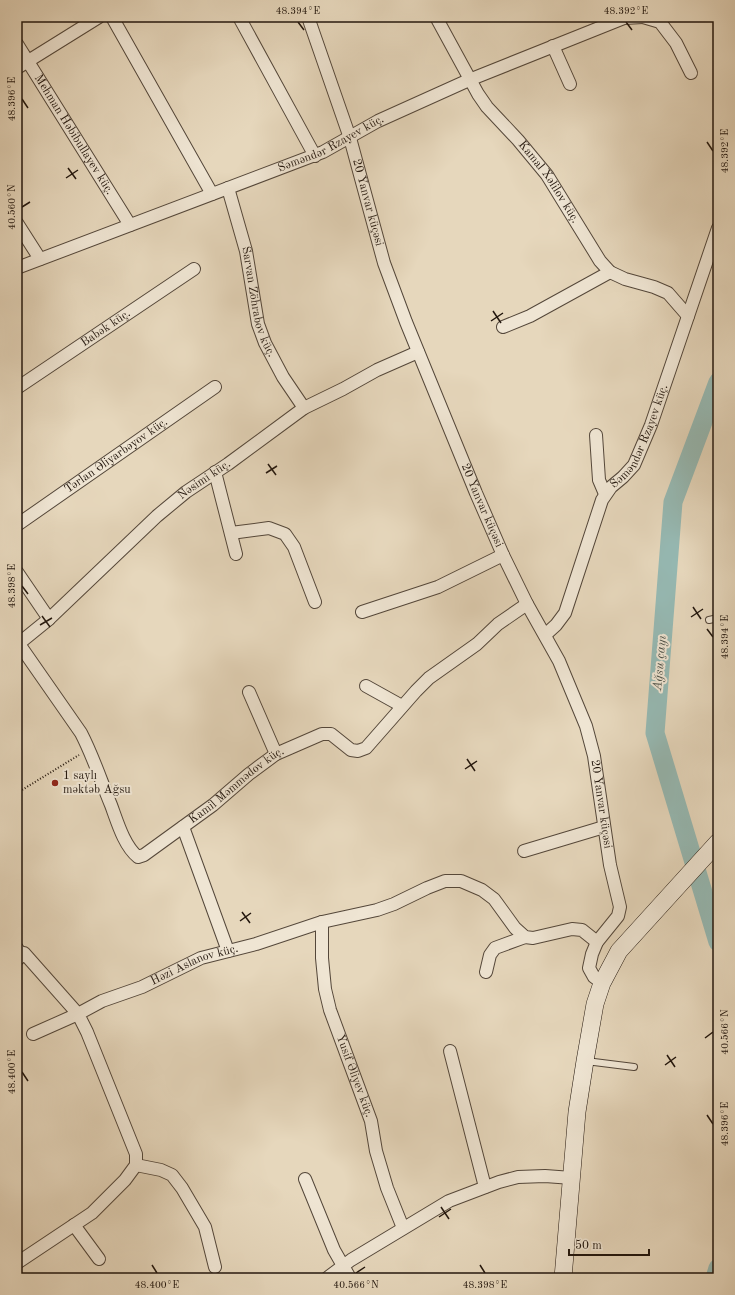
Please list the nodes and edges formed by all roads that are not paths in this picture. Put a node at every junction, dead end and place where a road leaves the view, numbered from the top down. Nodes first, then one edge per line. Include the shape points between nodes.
1 (99, 17) edge
2 (112, 17) edge
3 (239, 17) edge
4 (308, 17) edge
5 (436, 17) edge
6 (643, 17) edge
7 (17, 44) edge
8 (553, 46) junction
9 (28, 61) junction
10 (17, 68) edge
11 (691, 73) dead end
12 (469, 80) junction
13 (570, 84) dead end
14 (350, 138) junction
15 (314, 156) junction
16 (228, 188) junction
17 (212, 194) junction
18 (17, 223) edge
19 (130, 225) junction
20 (718, 228) edge
21 (40, 259) junction
22 (17, 268) edge
23 (194, 269) dead end
24 (610, 272) junction
25 (688, 316) junction
26 (503, 327) dead end
27 (418, 352) junction
28 (215, 387) dead end
29 (17, 388) edge
30 (304, 408) junction
31 (596, 435) dead end
32 (216, 472) junction
33 (605, 494) junction
34 (17, 525) edge
35 (231, 533) junction
36 (236, 554) dead end
37 (503, 555) junction
38 (17, 572) edge
39 (315, 602) dead end
40 (528, 604) junction
41 (362, 612) dead end
42 (718, 618) edge
43 (49, 619) junction
44 (709, 620) dead end
45 (545, 635) junction
46 (18, 645) edge
47 (366, 686) dead end
48 (249, 692) dead end
49 (402, 706) junction
50 (276, 754) junction
51 (183, 827) junction
52 (604, 827) junction
53 (718, 842) edge
54 (524, 851) dead end
55 (322, 922) junction
56 (525, 937) junction
57 (597, 942) junction
58 (228, 951) junction
59 (19, 952) edge
60 (486, 972) dead end
61 (602, 983) junction
62 (78, 1014) junction
63 (33, 1034) dead end
64 (450, 1051) dead end
65 (584, 1060) junction
66 (634, 1067) dead end
67 (136, 1165) junction
68 (572, 1178) junction
69 (305, 1179) dead end
70 (485, 1187) junction
71 (74, 1225) junction
72 (403, 1228) junction
73 (99, 1259) dead end
74 (17, 1263) edge
75 (342, 1266) junction
76 (215, 1267) dead end
77 (327, 1278) edge
78 (350, 1278) edge
79 (563, 1278) edge

1 - 9 street
2 - 17 street
3 - 15 street
4 - 14 street, 20 Yanvar küçəsi
5 - 12 street, Kamal Xəlilov küç.
6 - 8 street, Səməndər Rzayev küç. via 624,18
6 - 11 street, Səməndər Rzayev küç. via 660,22 676,43
7 - 9 street, Mehman Həbibullayev küç.
8 - 12 street, Səməndər Rzayev küç.
8 - 13 street
9 - 10 street
9 - 19 street, Mehman Həbibullayev küç.
12 - 14 street, Səməndər Rzayev küç. via 378,121
12 - 24 street, Kamal Xəlilov küç. via 488,107 547,176 600,261
14 - 15 street, Səməndər Rzayev küç.
14 - 27 street, 20 Yanvar küçəsi via 384,263
15 - 16 street, Səməndər Rzayev küç.
16 - 17 street, Səməndər Rzayev küç.
16 - 30 street, Sarvan Zöhrabov küç. via 246,251 258,324 283,377
17 - 19 street, Səməndər Rzayev küç.
18 - 21 street
19 - 21 street, Səməndər Rzayev küç.
20 - 25 street, Səməndər Rzayev küç.
21 - 22 street, Səməndər Rzayev küç.
23 - 29 street, Babək küç.
24 - 25 street, Kamal Xəlilov küç. via 668,293
24 - 26 street via 530,316
25 - 33 street, Səməndər Rzayev küç. via 651,425 634,465
27 - 30 street, Nəsimi küç.
27 - 37 street, 20 Yanvar küçəsi
28 - 34 street, Tərlan Əliyarbəyov küç.
30 - 32 street, Nəsimi küç.
31 - 33 street via 599,480
32 - 35 street
32 - 43 street, Nəsimi küç. via 157,516
33 - 45 street, Səməndər Rzayev küç. via 565,613
35 - 36 street
35 - 39 street via 269,528 285,534 294,548
37 - 40 street, 20 Yanvar küçəsi
37 - 41 street via 438,587
38 - 43 street
40 - 45 street, 20 Yanvar küçəsi
40 - 49 street, Kamil Məmmədov küç. via 429,678
42 - 44 lane
43 - 46 street, Nəsimi küç.
45 - 52 street, 20 Yanvar küçəsi via 559,661 586,726 594,756
46 - 51 street, Kamil Məmmədov küç. via 81,733 132,852 138,857 144,855
47 - 49 street
48 - 50 street
49 - 50 street, Kamil Məmmədov küç. via 366,748 351,750 331,734 322,734
50 - 51 street, Kamil Məmmədov küç.
51 - 58 street
52 - 54 street
52 - 57 street, 20 Yanvar küçəsi via 620,906 618,916
53 - 61 main road via 619,951
55 - 56 street, Həzi Aslanov küç. via 377,910 445,881 461,881 482,890 494,900
55 - 58 street, Həzi Aslanov küç.
55 - 72 street, Yusif Əliyev küç. via 322,958 330,1010 371,1121 376,1151 387,1188
56 - 57 street via 533,938 572,929 582,930
56 - 60 street via 494,948
57 - 61 street, 20 Yanvar küçəsi via 589,968 594,977
58 - 62 street, Həzi Aslanov küç. via 200,958 142,987 102,1001
59 - 62 street
61 - 65 main road via 595,1004
62 - 63 street, Həzi Aslanov küç.
62 - 67 street via 136,1154
64 - 70 street
65 - 66 lane
65 - 68 main road
67 - 71 street via 92,1213
67 - 76 street via 172,1175 205,1227
68 - 70 street via 518,1177
68 - 79 main road
69 - 75 street
70 - 72 street via 449,1201
71 - 73 street
71 - 74 street
72 - 75 street
75 - 77 street
75 - 78 street

